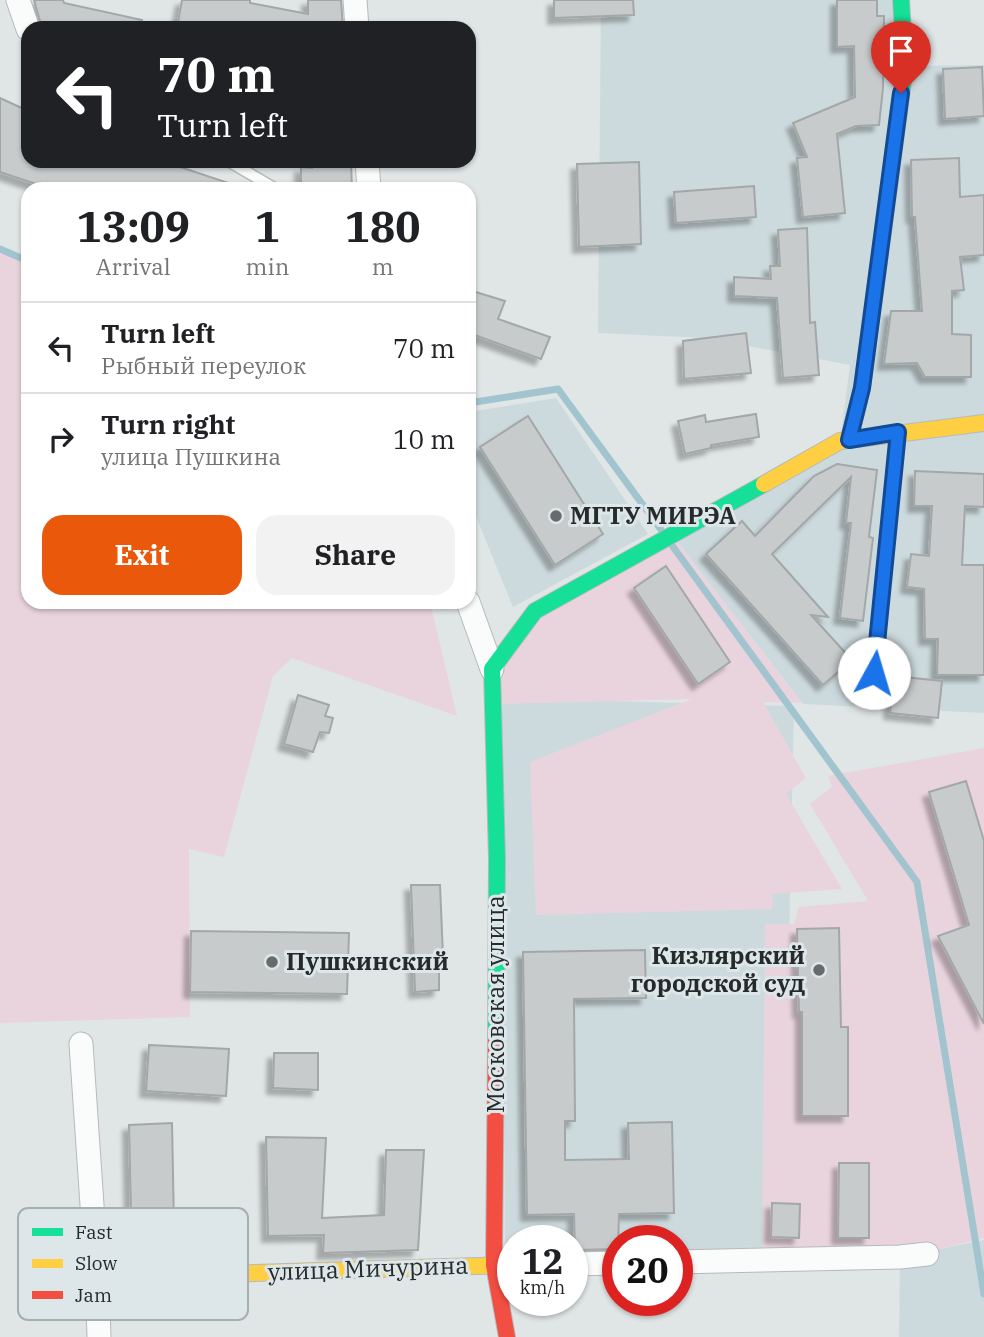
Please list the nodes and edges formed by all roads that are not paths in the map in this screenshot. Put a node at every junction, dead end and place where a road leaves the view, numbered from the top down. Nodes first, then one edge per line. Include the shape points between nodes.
1 (18, 0) edge
2 (355, 0) edge
3 (901, 0) edge
4 (25, 21) edge
5 (356, 21) edge
6 (241, 168) edge
7 (264, 182) edge
8 (984, 423) edge
9 (898, 432) junction
10 (849, 440) junction
11 (471, 609) edge
12 (492, 669) junction
13 (871, 699) dead end
14 (81, 1044) dead end
15 (92, 1208) edge
16 (927, 1254) dead end
17 (693, 1262) edge
18 (494, 1265) junction
19 (248, 1273) edge
20 (507, 1337) edge

1 - 4 street
2 - 5 street
3 - 10 street via 905,66 862,388
6 - 7 lane
8 - 9 street
9 - 10 street
9 - 13 lane
10 - 12 street via 535,611
11 - 12 street
12 - 18 street, Московская улица via 497,845
14 - 15 street
16 - 17 street
18 - 19 street, улица Мичурина
18 - 20 street, Московская улица

